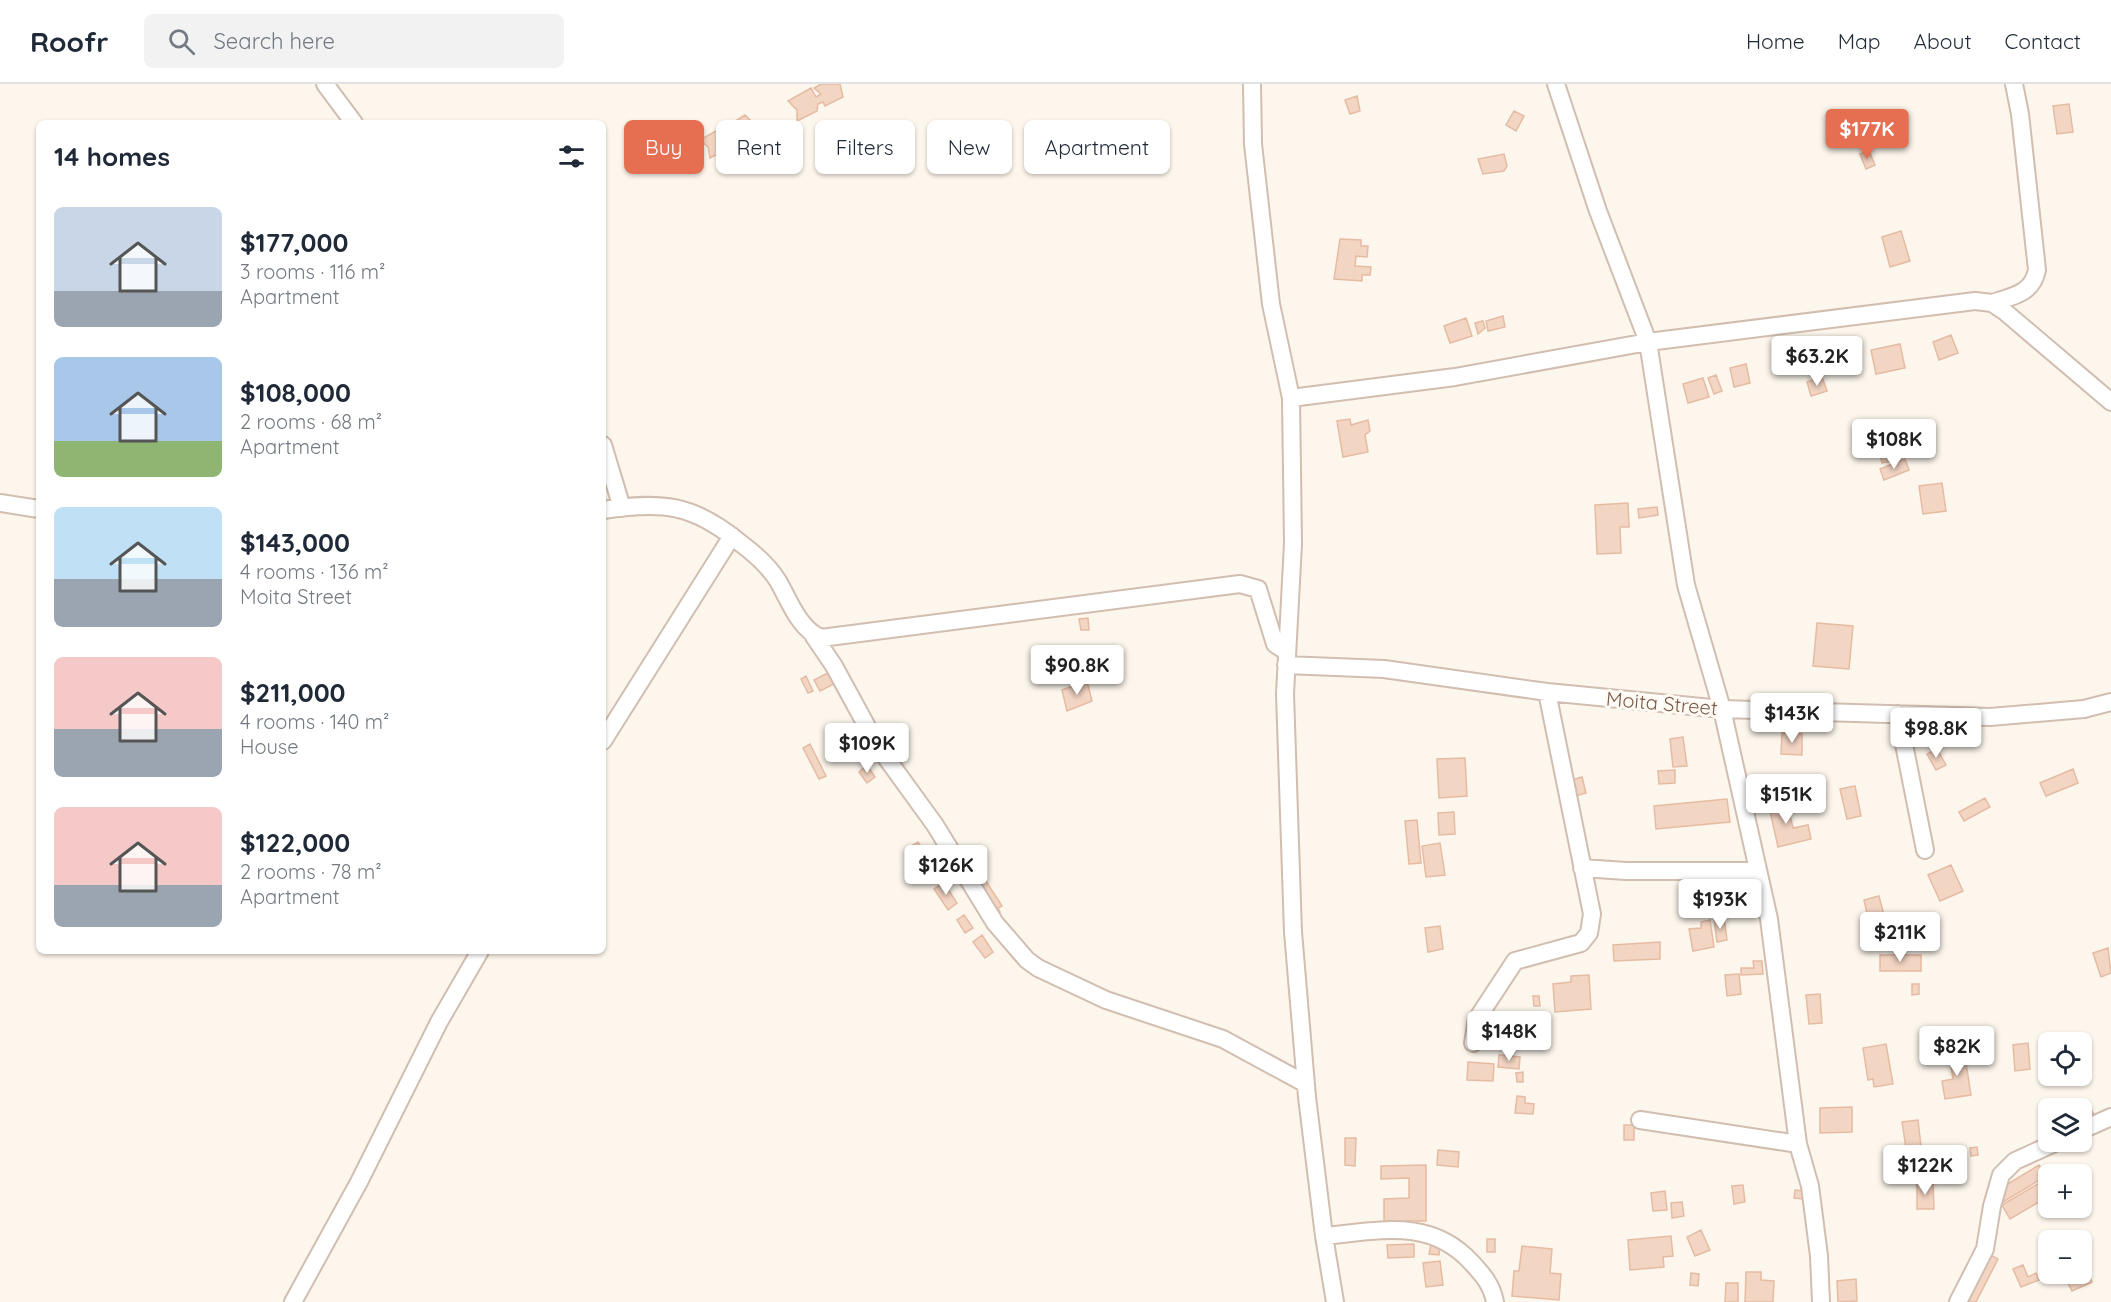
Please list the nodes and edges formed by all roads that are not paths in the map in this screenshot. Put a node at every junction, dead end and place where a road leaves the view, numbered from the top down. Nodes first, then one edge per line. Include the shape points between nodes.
1 (325, 84) edge
2 (1252, 84) edge
3 (1556, 84) edge
4 (2014, 84) edge
5 (352, 120) edge
6 (1992, 303) junction
7 (1648, 342) junction
8 (1291, 398) junction
9 (2111, 402) edge
10 (606, 455) edge
11 (0, 502) edge
12 (36, 508) edge
13 (622, 508) junction
14 (606, 510) edge
15 (732, 536) junction
16 (813, 634) junction
17 (1287, 658) junction
18 (1547, 692) junction
19 (2111, 702) edge
20 (1722, 709) junction
21 (1898, 714) junction
22 (606, 736) edge
23 (1924, 850) dead end
24 (1582, 868) junction
25 (1756, 872) junction
26 (478, 954) edge
27 (1473, 1043) dead end
28 (1306, 1084) junction
29 (2111, 1117) edge
30 (1641, 1120) dead end
31 (2092, 1126) edge
32 (1798, 1144) junction
33 (2038, 1151) edge
34 (1324, 1236) junction
35 (293, 1302) edge
36 (1335, 1302) edge
37 (1495, 1302) edge
38 (1821, 1302) edge
39 (1958, 1302) edge

1 - 5 street
2 - 8 street via 1253,144 1271,304
3 - 7 street via 1598,211
4 - 6 street via 2037,270 2026,291
6 - 7 street via 1975,301
6 - 9 street
7 - 8 street via 1455,377
7 - 20 street via 1686,585
8 - 17 street via 1293,544
10 - 13 street
11 - 12 street
13 - 14 street
13 - 15 street via 670,507 695,513
15 - 16 street via 771,572
15 - 22 street
16 - 17 street via 821,638 1240,584 1258,589 1275,644
16 - 28 street via 877,745 935,825 990,914 1027,960 1106,1000 1223,1039
17 - 18 street, Moita Street
17 - 28 street via 1284,694 1293,932
18 - 20 street, Moita Street
18 - 24 street
19 - 21 street, Moita Street via 2084,709 1990,717
20 - 21 street, Moita Street
20 - 25 street
21 - 23 street
24 - 25 street
24 - 27 street via 1592,914 1585,940 1515,961 1477,1019
25 - 32 street via 1768,918
26 - 35 street
28 - 34 street
29 - 31 street
30 - 32 street
32 - 38 street via 1810,1186
33 - 39 street via 2015,1161 2001,1175 1985,1250
34 - 36 street
34 - 37 street via 1398,1229 1444,1239 1486,1279

